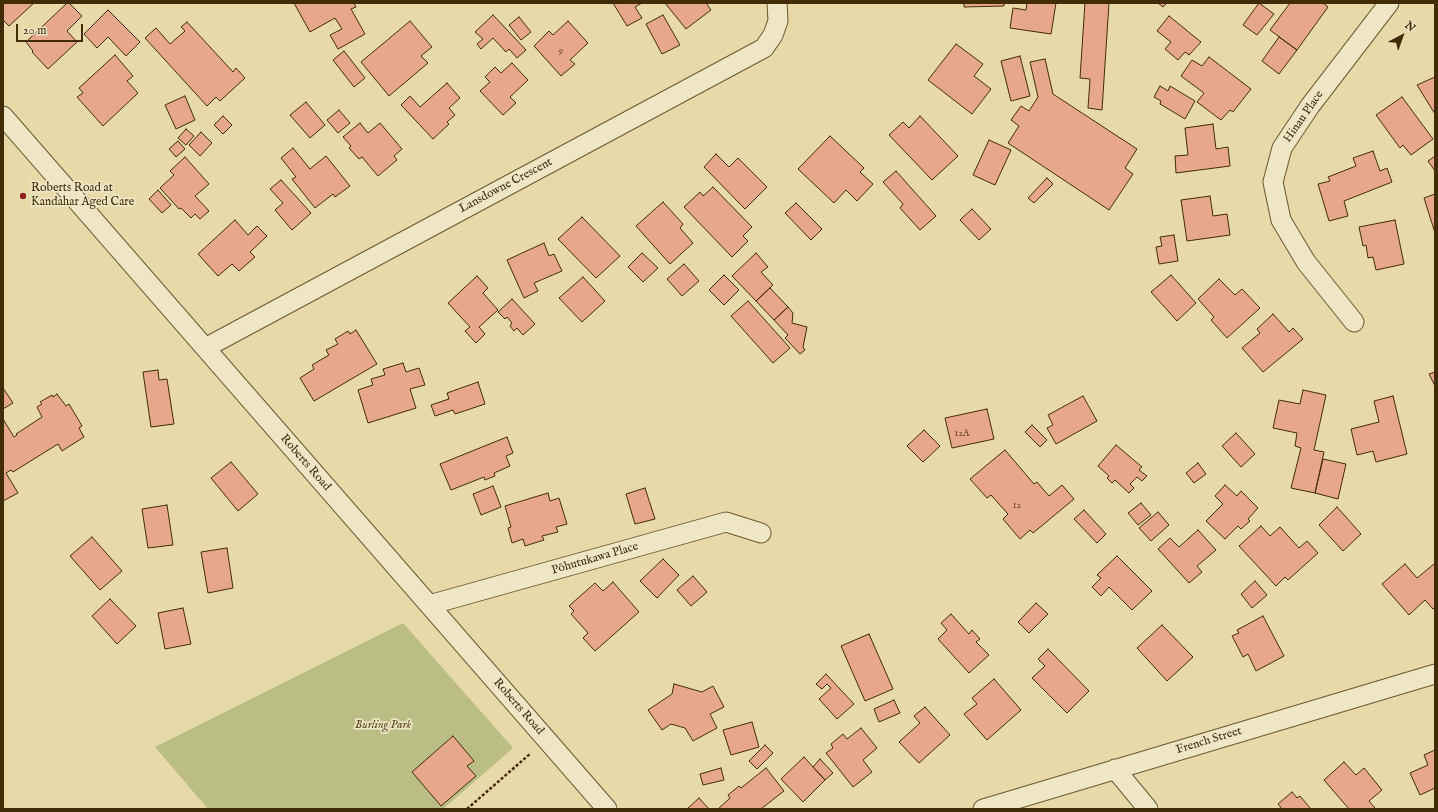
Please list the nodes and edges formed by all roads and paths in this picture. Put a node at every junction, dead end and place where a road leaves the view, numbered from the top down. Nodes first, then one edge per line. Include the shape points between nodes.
1 (777, 3) edge
2 (1388, 3) edge
3 (3, 116) edge
4 (1354, 322) dead end
5 (205, 348) junction
6 (761, 533) dead end
7 (429, 605) junction
8 (1435, 674) edge
9 (547, 740) junction
10 (1115, 769) junction
11 (467, 809) edge
12 (607, 809) edge
13 (983, 809) edge
14 (1148, 809) edge

1 - 5 street, Lansdowne Crescent via 778,21 773,35 764,48
2 - 4 street, Hinau Place via 1310,106 1282,148 1272,182 1281,220 1306,262
3 - 5 street, Roberts Road
5 - 7 street, Roberts Road
6 - 7 street, Pōhutukawa Place via 726,522
7 - 9 street, Roberts Road
8 - 10 street, French Street
9 - 11 path
9 - 12 street, Roberts Road
10 - 13 street, French Street
10 - 14 street

